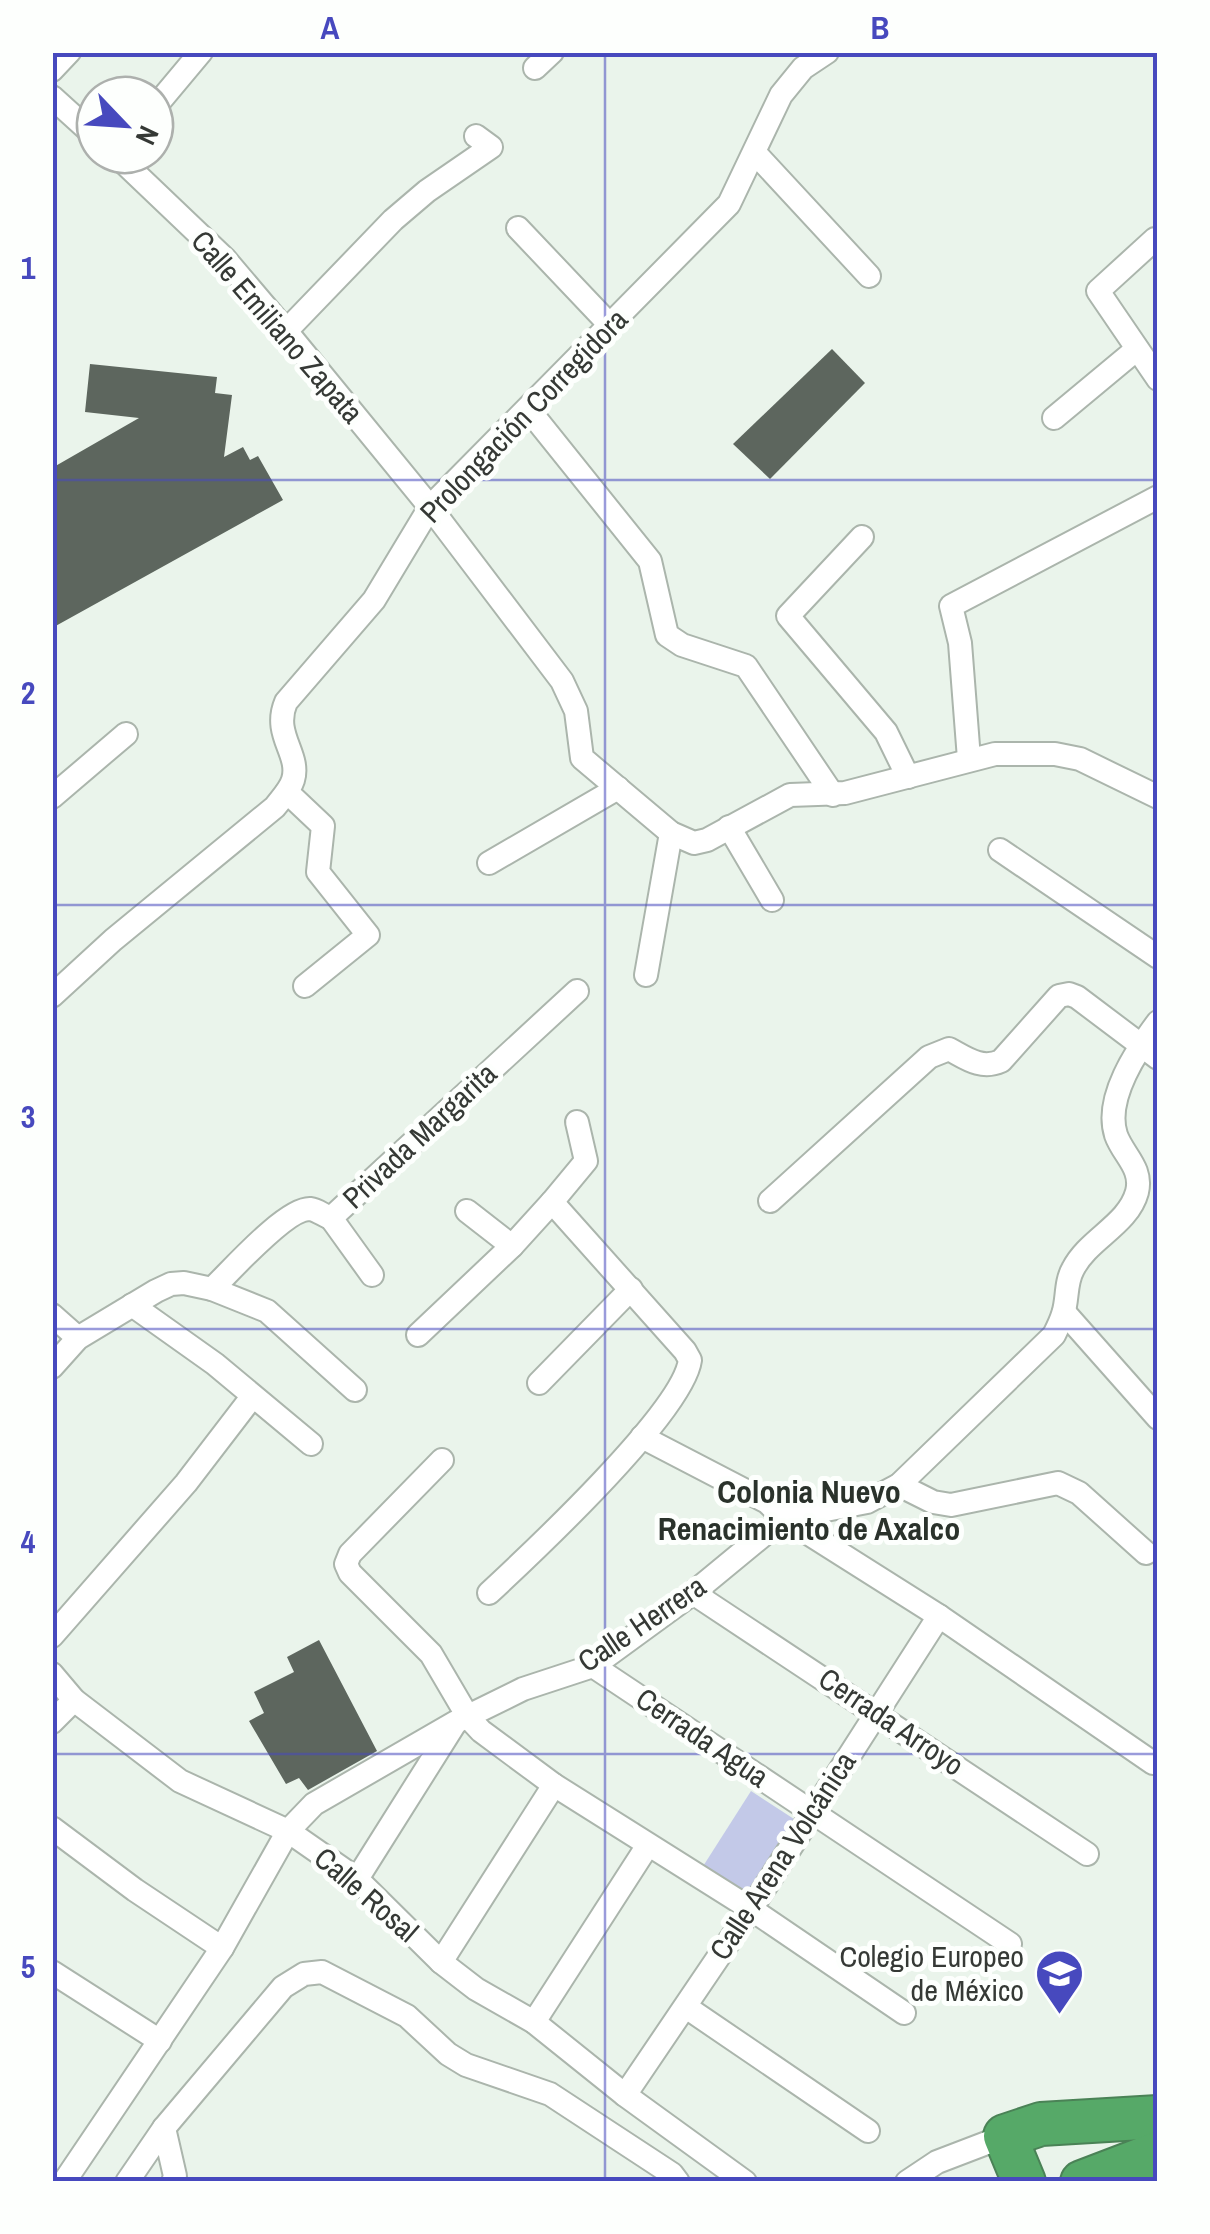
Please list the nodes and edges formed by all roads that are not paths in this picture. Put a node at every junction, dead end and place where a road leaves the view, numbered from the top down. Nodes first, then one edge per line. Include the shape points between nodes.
1 (69, 52) edge
2 (201, 52) edge
3 (827, 52) edge
4 (52, 70) edge
5 (175, 83) edge
6 (52, 97) edge
7 (75, 118) edge
8 (476, 136) dead end
9 (755, 153) junction
10 (137, 175) edge
11 (518, 228) dead end
12 (1155, 240) dead end
13 (869, 276) dead end
14 (610, 325) junction
15 (286, 330) junction
16 (1137, 349) junction
17 (1158, 379) edge
18 (528, 408) junction
19 (1054, 418) dead end
20 (1158, 496) edge
21 (430, 507) junction
22 (862, 538) dead end
23 (126, 734) dead end
24 (969, 759) junction
25 (908, 776) junction
26 (618, 788) junction
27 (287, 792) junction
28 (833, 795) junction
29 (1158, 796) edge
30 (52, 797) edge
31 (729, 827) junction
32 (671, 833) junction
33 (1000, 850) dead end
34 (488, 863) dead end
35 (772, 900) dead end
36 (1158, 957) edge
37 (646, 975) dead end
38 (305, 986) dead end
39 (576, 991) dead end
40 (52, 996) edge
41 (1158, 1022) edge
42 (1150, 1051) edge
43 (577, 1122) dead end
44 (552, 1202) junction
45 (770, 1202) dead end
46 (466, 1212) dead end
47 (332, 1218) junction
48 (512, 1246) junction
49 (372, 1275) dead end
50 (631, 1289) junction
51 (212, 1290) junction
52 (132, 1305) junction
53 (1064, 1312) junction
54 (52, 1315) edge
55 (418, 1335) dead end
56 (78, 1338) junction
57 (52, 1366) edge
58 (539, 1383) dead end
59 (354, 1390) dead end
60 (252, 1397) junction
61 (1158, 1418) edge
62 (642, 1437) junction
63 (311, 1444) dead end
64 (442, 1460) dead end
65 (899, 1485) junction
66 (784, 1518) junction
67 (1146, 1553) dead end
68 (489, 1593) dead end
69 (693, 1594) junction
70 (939, 1616) junction
71 (52, 1636) edge
72 (593, 1666) junction
73 (52, 1674) edge
74 (74, 1700) junction
75 (876, 1711) junction
76 (462, 1720) junction
77 (52, 1722) edge
78 (1153, 1763) dead end
79 (554, 1785) junction
80 (812, 1812) junction
81 (52, 1828) edge
82 (288, 1831) junction
83 (648, 1846) junction
84 (1087, 1854) dead end
85 (357, 1879) junction
86 (751, 1909) junction
87 (1010, 1944) dead end
88 (222, 1948) junction
89 (440, 1962) junction
90 (52, 1972) edge
91 (686, 2007) junction
92 (904, 2013) dead end
93 (534, 2022) junction
94 (160, 2040) junction
95 (625, 2095) junction
96 (1158, 2118) edge
97 (164, 2128) junction
98 (868, 2131) dead end
99 (1005, 2136) junction
100 (1158, 2153) edge
101 (1158, 2175) edge
102 (64, 2182) edge
103 (127, 2182) edge
104 (173, 2182) edge
105 (678, 2182) edge
106 (744, 2182) edge
107 (907, 2182) edge
108 (1024, 2182) edge
109 (1082, 2182) edge
110 (1143, 2182) edge

1 - 4 street
2 - 5 street
3 - 9 street, Prolongación Corregidora via 781,95
6 - 7 street
8 - 15 street via 491,146 393,220
9 - 13 street
9 - 14 street, Prolongación Corregidora via 729,204
10 - 15 street, Calle Emiliano Zapata via 225,259
11 - 14 street
12 - 16 street via 1098,291
14 - 18 street, Prolongación Corregidora
15 - 21 street, Calle Emiliano Zapata
16 - 17 street
16 - 19 street
18 - 21 street, Prolongación Corregidora
18 - 28 street via 650,561 668,635 746,666
20 - 24 street via 951,606
21 - 26 street, Calle Emiliano Zapata via 562,681 576,711 582,758
21 - 27 street, Prolongación Corregidora via 374,600 286,702 281,729 294,767
22 - 25 street via 788,616 886,732
23 - 30 street
24 - 25 street
24 - 29 street via 1055,754
25 - 28 street
26 - 32 street
26 - 34 street
27 - 38 street via 323,826 318,872 368,935
27 - 40 street
28 - 31 street via 790,795
31 - 32 street via 694,843
31 - 35 street
32 - 37 street
33 - 36 street
39 - 47 street, Privada Margarita
41 - 42 street, Calle Herrera
42 - 45 street via 1077,997 1058,996 992,1065 948,1049 929,1058
42 - 53 street, Calle Herrera via 1121,1086 1114,1112 1137,1192 1130,1208 1073,1267
43 - 44 street via 586,1161
44 - 48 street
44 - 50 street
46 - 48 street
47 - 49 street
47 - 51 street, Privada Margarita via 313,1209 299,1212
48 - 55 street
50 - 58 street
50 - 62 street via 690,1360 683,1382
51 - 52 street via 171,1284
51 - 59 street via 268,1310
52 - 56 street
52 - 60 street
53 - 61 street
53 - 65 street, Calle Herrera via 1054,1335
54 - 56 street
56 - 57 street
60 - 63 street
60 - 71 street
62 - 66 street via 767,1502
62 - 68 street
64 - 76 street via 346,1564 431,1654
65 - 66 street, Calle Herrera via 867,1502
65 - 67 street via 952,1505 1058,1483 1080,1493
66 - 69 street, Calle Herrera
66 - 70 street
69 - 72 street, Calle Herrera
69 - 75 street, Cerrada Arroyo
70 - 75 street, Calle Arena Volcánica
70 - 78 street
72 - 76 street, Calle Herrera via 523,1689
72 - 80 street, Cerrada Agua
73 - 74 street, Calle Rosal
74 - 77 street
74 - 82 street, Calle Rosal via 180,1781
75 - 80 street, Calle Arena Volcánica
75 - 84 street, Cerrada Arroyo
76 - 79 street
76 - 82 street, Calle Herrera via 314,1804
76 - 85 street
79 - 83 street
79 - 89 street
80 - 86 street, Calle Arena Volcánica
80 - 87 street, Cerrada Agua
81 - 88 street
82 - 85 street, Calle Rosal
82 - 88 street, Calle Herrera
83 - 86 street
83 - 93 street
85 - 89 street, Calle Rosal
86 - 91 street, Calle Arena Volcánica
86 - 92 street
88 - 94 street, Calle Herrera
89 - 93 street, Calle Rosal
90 - 94 street
91 - 95 street, Calle Arena Volcánica
91 - 98 street
93 - 95 street, Calle Rosal
94 - 102 street, Calle Herrera
95 - 106 street, Calle Rosal
96 - 99 highway via 1041,2124
97 - 103 street
97 - 104 street
97 - 105 street via 283,1987 322,1972 407,2016 466,2064 550,2094
99 - 107 street
99 - 108 highway
100 - 109 highway
101 - 110 highway

